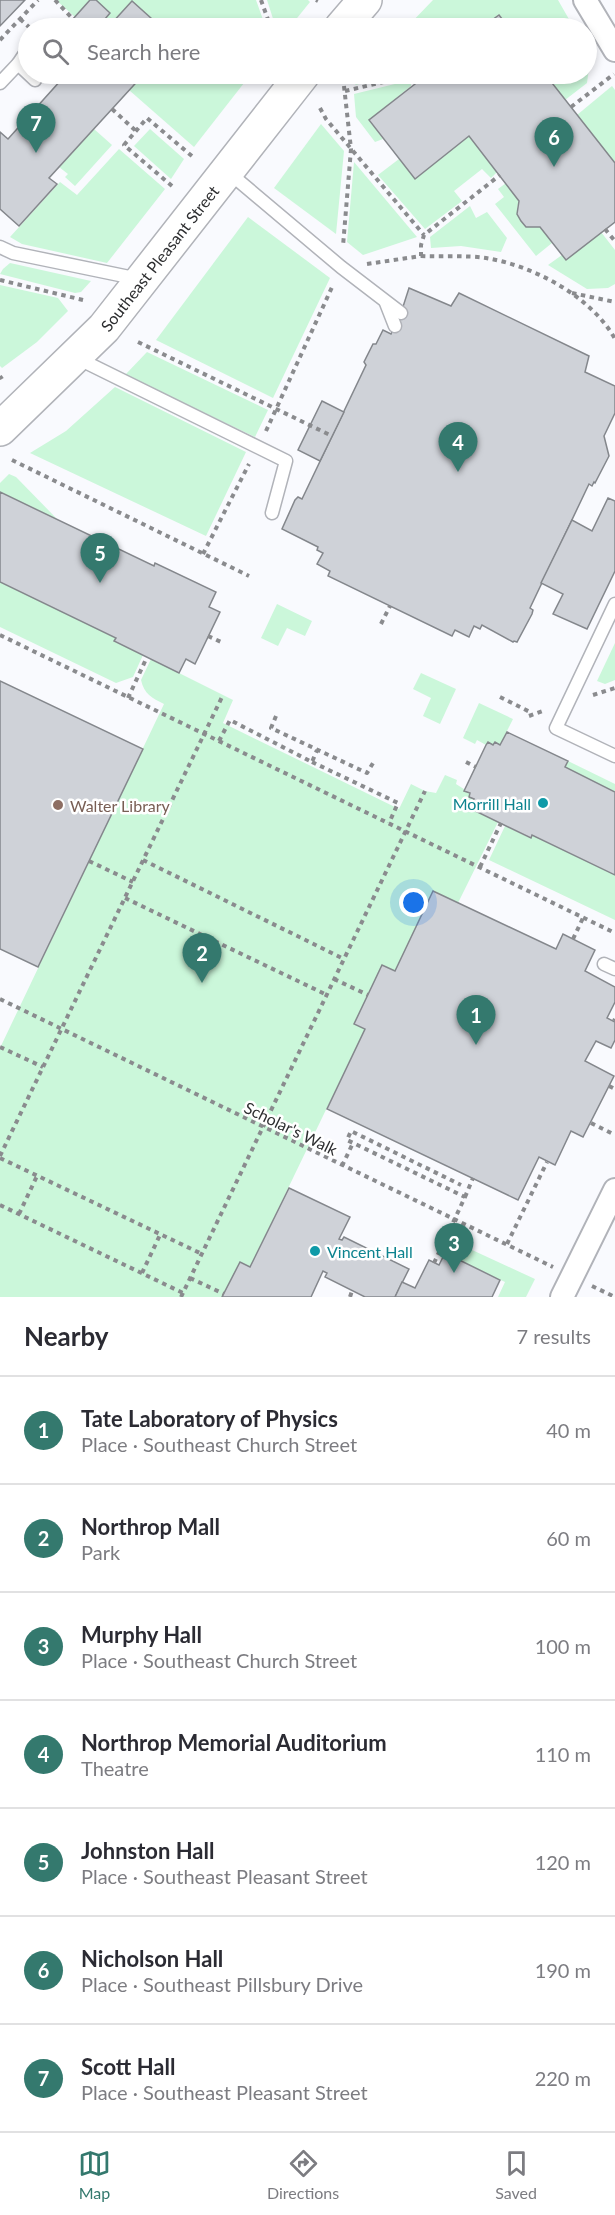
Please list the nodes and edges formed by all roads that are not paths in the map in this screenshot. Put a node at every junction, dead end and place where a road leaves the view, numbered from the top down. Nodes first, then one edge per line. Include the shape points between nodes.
1 (365, 0) edge
2 (585, 0) edge
3 (350, 18) edge
4 (596, 18) edge
5 (597, 20) edge
6 (615, 50) edge
7 (18, 64) edge
8 (0, 83) edge
9 (295, 84) edge
10 (226, 170) junction
11 (0, 247) edge
12 (143, 280) junction
13 (385, 302) junction
14 (401, 313) dead end
15 (395, 326) dead end
16 (76, 358) junction
17 (0, 429) edge
18 (272, 513) dead end
19 (615, 604) edge
20 (615, 756) edge
21 (615, 1190) edge
22 (562, 1297) edge

1 - 3 street
2 - 4 street
5 - 6 street
7 - 8 lane
9 - 10 street, Southeast Pleasant Street
10 - 12 street, Southeast Pleasant Street
10 - 13 lane
11 - 12 lane
12 - 16 street, Southeast Pleasant Street
13 - 14 lane
13 - 15 lane
16 - 17 street, Southeast Pleasant Street
16 - 18 lane via 286,461
19 - 20 lane via 556,728
21 - 22 street

